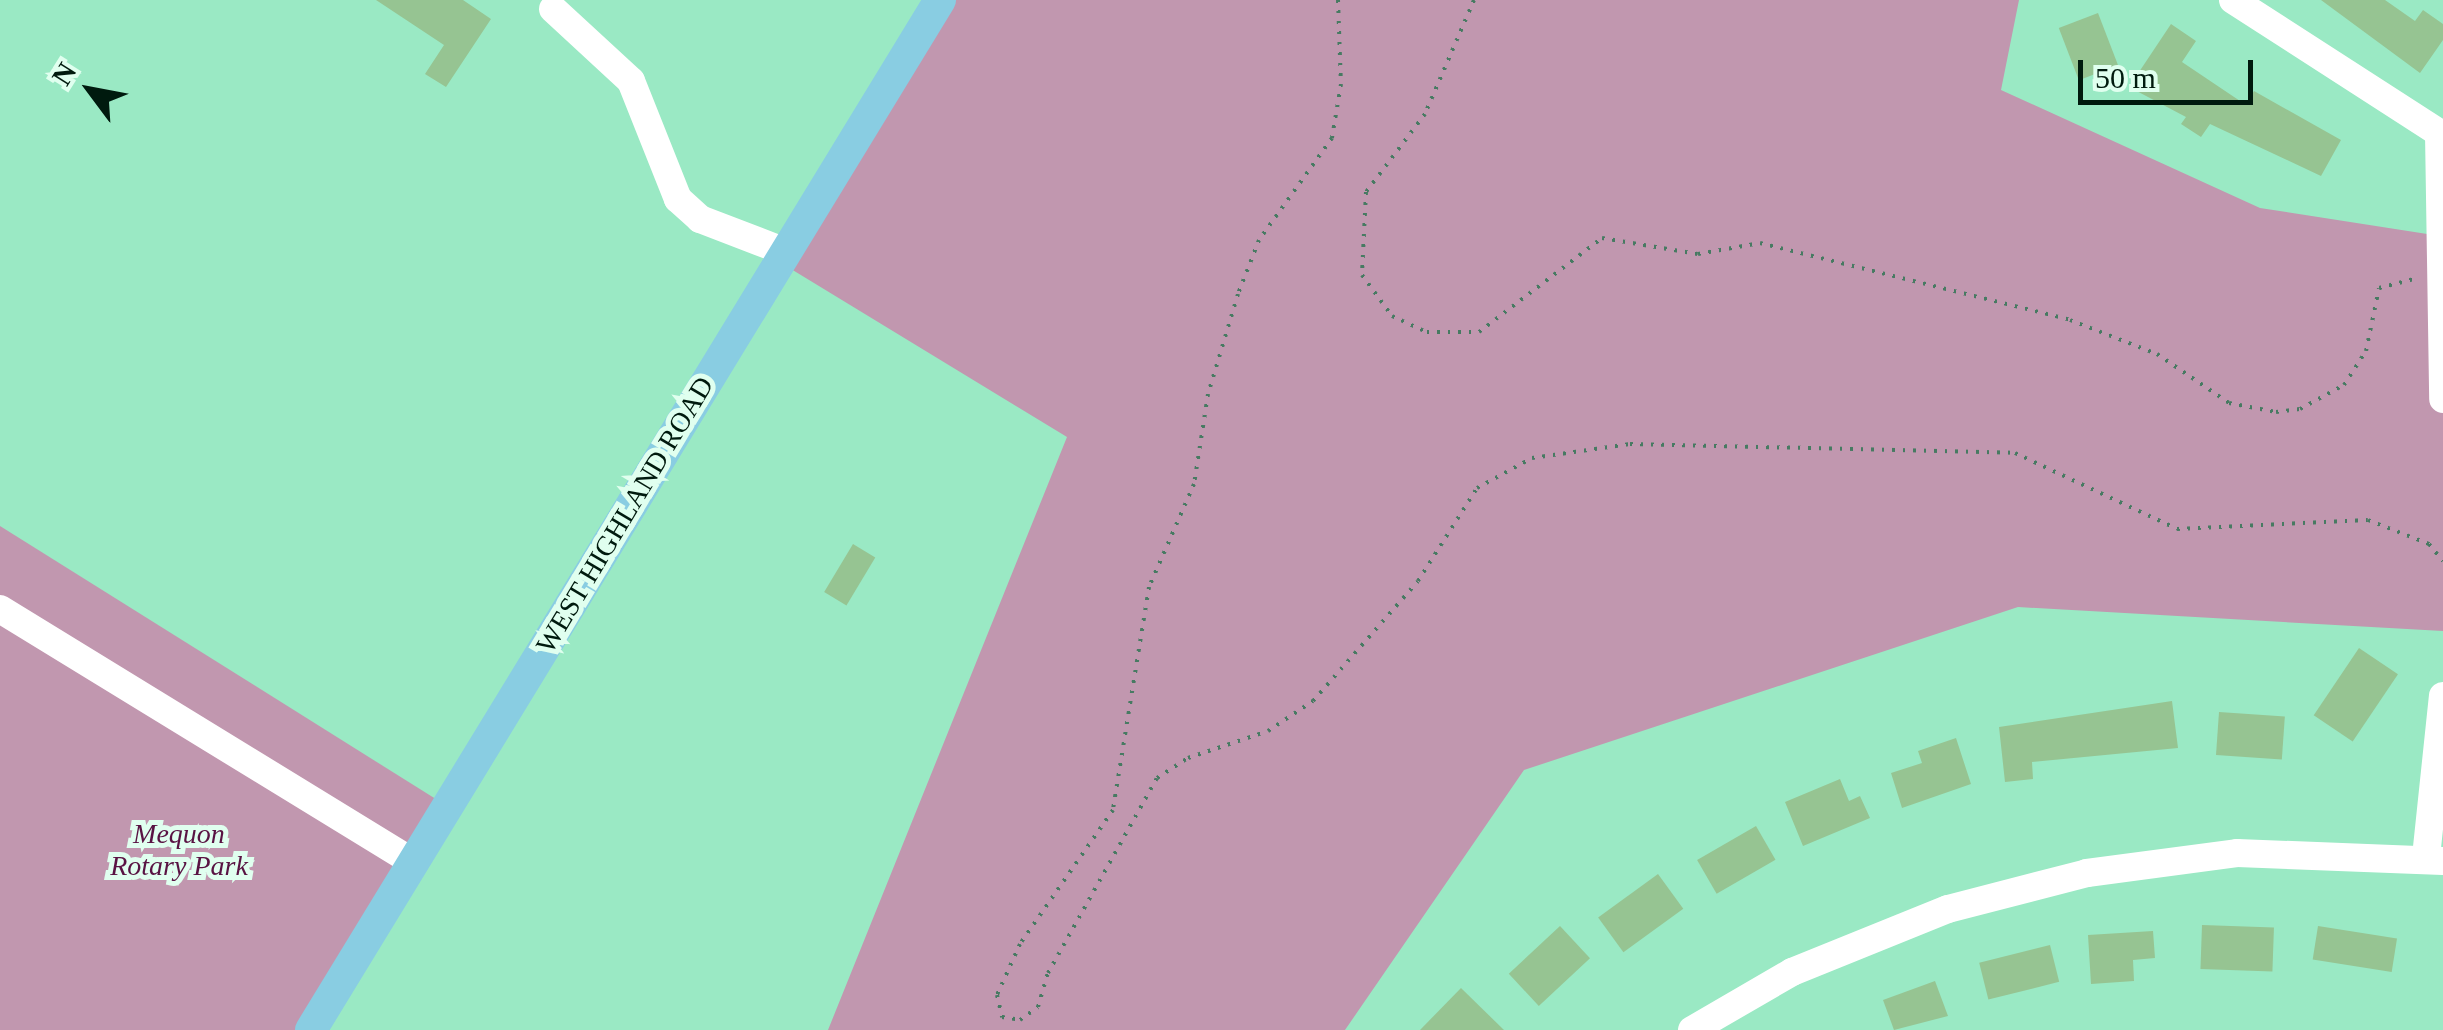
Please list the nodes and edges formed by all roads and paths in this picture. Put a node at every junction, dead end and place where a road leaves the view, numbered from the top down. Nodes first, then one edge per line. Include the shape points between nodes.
1 (940, 0) edge
2 (1338, 0) edge
3 (1474, 0) edge
4 (2233, 0) edge
5 (553, 8) dead end
6 (2441, 130) edge
7 (786, 252) junction
8 (2441, 280) edge
9 (2443, 399) edge
10 (2443, 561) edge
11 (0, 609) edge
12 (2443, 696) edge
13 (2434, 859) edge
14 (413, 862) junction
15 (311, 1030) edge
16 (1692, 1030) edge

1 - 7 main road, WEST HIGHLAND ROAD
2 - 10 path via 1341,84 1332,138 1260,240 1238,294 1208,394 1194,484 1149,587 1113,810 1004,973 997,995 1009,1020 1038,1007 1146,790 1188,758 1268,731 1312,701 1418,581 1477,488 1532,458 1630,444 2015,453 2177,529 2368,520 2430,544
3 - 8 path via 1425,114 1376,169 1361,222 1369,291 1392,316 1427,332 1479,332 1602,238 1698,254 1760,243 2070,320 2157,354 2229,402 2276,412 2326,398 2356,373 2378,288
4 - 6 street
5 - 7 street via 630,80 678,198 700,219
6 - 8 street
7 - 14 main road, WEST HIGHLAND ROAD
8 - 9 street
11 - 14 street
12 - 13 street
13 - 16 street via 2237,853 2087,874 1948,909 1792,972
14 - 15 main road, WEST HIGHLAND ROAD

